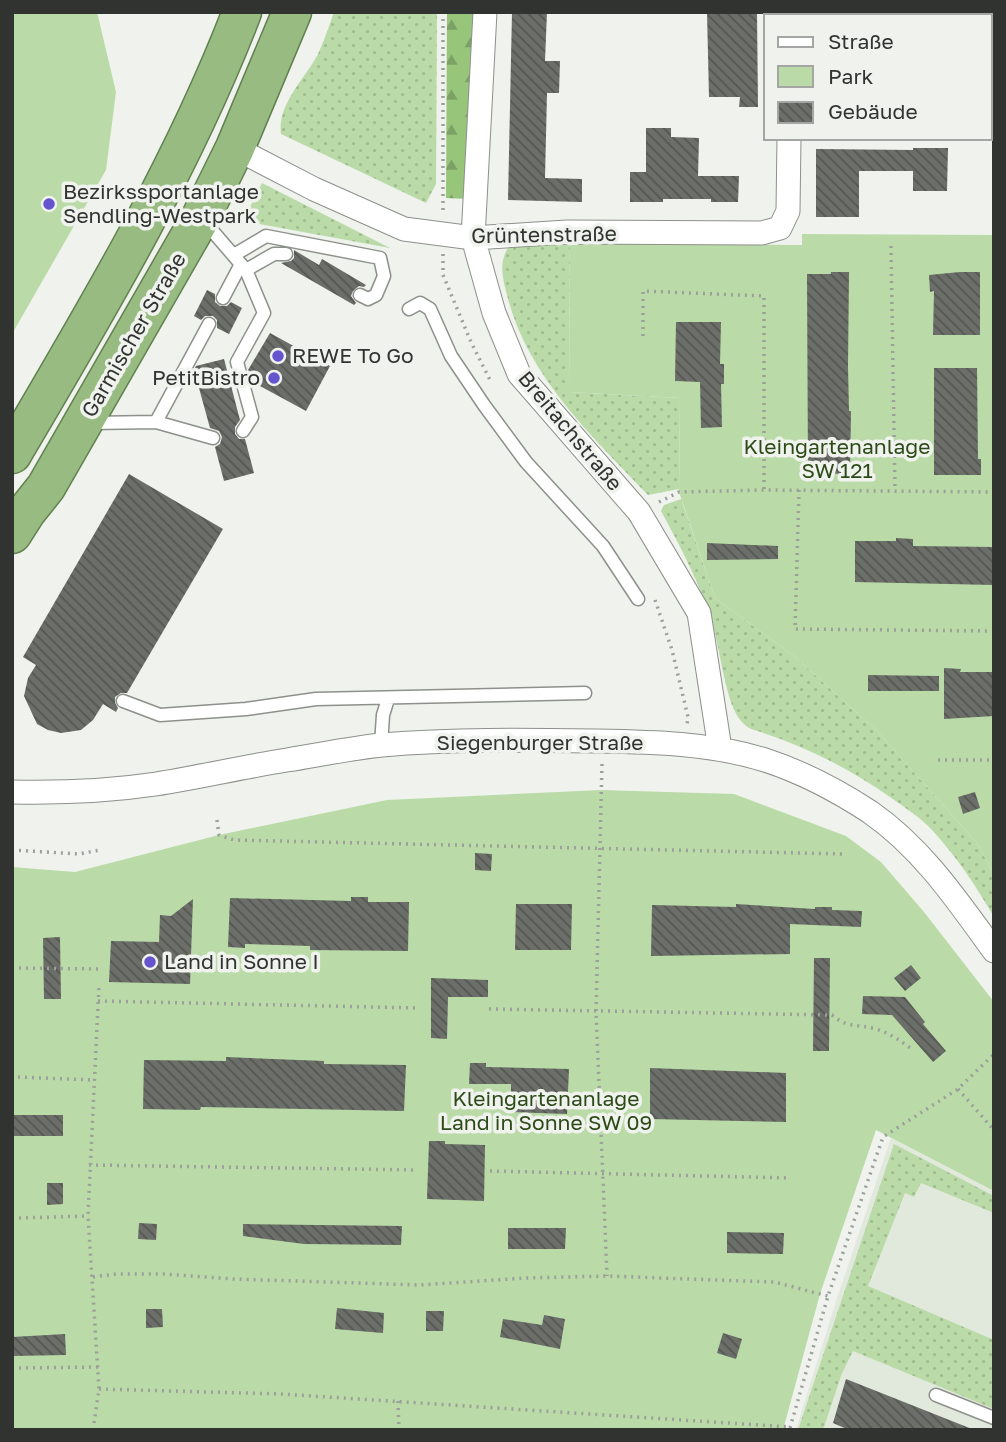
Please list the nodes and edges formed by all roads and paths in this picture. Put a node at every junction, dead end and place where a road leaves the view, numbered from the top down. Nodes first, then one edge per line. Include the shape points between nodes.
1 (242, 12) edge
2 (292, 12) edge
3 (443, 12) edge
4 (485, 12) edge
5 (789, 140) edge
6 (235, 148) junction
7 (201, 217) junction
8 (443, 235) junction
9 (473, 238) junction
10 (891, 246) dead end
11 (286, 254) dead end
12 (240, 263) junction
13 (360, 295) dead end
14 (223, 298) dead end
15 (409, 309) dead end
16 (209, 324) dead end
17 (643, 336) dead end
18 (156, 422) junction
19 (82, 424) junction
20 (243, 431) dead end
21 (212, 438) dead end
22 (12, 454) edge
23 (764, 490) junction
24 (799, 490) junction
25 (895, 491) junction
26 (679, 492) dead end
27 (994, 492) edge
28 (12, 534) edge
29 (638, 599) dead end
30 (994, 632) edge
31 (585, 693) dead end
32 (388, 699) junction
33 (123, 701) dead end
34 (603, 741) junction
35 (381, 745) junction
36 (720, 749) junction
37 (939, 760) dead end
38 (994, 760) edge
39 (12, 792) edge
40 (217, 820) dead end
41 (600, 847) junction
42 (12, 850) edge
43 (100, 850) dead end
44 (844, 854) dead end
45 (994, 951) edge
46 (12, 968) edge
47 (100, 970) dead end
48 (99, 985) dead end
49 (98, 1001) junction
50 (419, 1008) dead end
51 (489, 1009) dead end
52 (596, 1011) junction
53 (912, 1049) dead end
54 (994, 1054) edge
55 (18, 1077) dead end
56 (93, 1080) junction
57 (958, 1089) junction
58 (994, 1130) edge
59 (89, 1165) junction
60 (416, 1170) dead end
61 (490, 1171) dead end
62 (602, 1174) junction
63 (791, 1178) dead end
64 (88, 1216) junction
65 (19, 1218) dead end
66 (607, 1276) junction
67 (93, 1277) junction
68 (828, 1296) junction
69 (98, 1367) junction
70 (12, 1368) edge
71 (99, 1388) junction
72 (936, 1395) dead end
73 (398, 1401) junction
74 (994, 1418) edge
75 (789, 1429) edge
76 (93, 1430) edge
77 (399, 1430) edge

1 - 22 highway via 176,163
2 - 6 highway, Garmischer Straße
3 - 8 path
4 - 9 street, Breitachstraße
5 - 9 street, Grüntenstraße via 788,211 780,228 762,233 566,232
6 - 7 highway, Garmischer Straße
6 - 8 street, Grüntenstraße via 377,219
7 - 12 lane
7 - 19 highway, Garmischer Straße
8 - 9 street, Grüntenstraße
9 - 36 street, Breitachstraße via 494,313 519,374 639,512 698,613
10 - 25 path
11 - 12 lane
12 - 13 lane via 267,236 380,257 384,276 376,295 368,299
12 - 14 lane
12 - 20 lane via 264,313 237,362 251,417
15 - 29 lane via 420,303 430,309 451,356 484,405 526,462 603,546
16 - 18 lane
17 - 23 path via 643,291 764,296
18 - 19 lane
18 - 21 lane
19 - 28 highway, Garmischer Straße
23 - 24 path
23 - 26 path
24 - 25 path
24 - 30 path via 795,629
25 - 27 path
31 - 32 lane
32 - 33 lane via 316,699 160,715
32 - 35 lane
34 - 35 street, Siegenburger Straße
34 - 36 street, Siegenburger Straße
34 - 41 path
35 - 39 street, Siegenburger Straße via 156,784
36 - 45 street, Siegenburger Straße via 796,772 870,813 928,863
37 - 38 path
40 - 41 path via 219,835 234,840
41 - 44 path
41 - 52 path
42 - 43 path via 79,854
46 - 47 path
48 - 49 path
49 - 50 path
49 - 56 path
51 - 52 path
52 - 53 path via 832,1016 841,1024 890,1034
52 - 62 path
54 - 57 path
55 - 56 path
56 - 59 path
57 - 58 path
57 - 68 path via 883,1137
59 - 60 path
59 - 64 path
61 - 62 path
62 - 63 path
62 - 66 path
64 - 65 path
64 - 67 path
66 - 67 path via 420,1285 164,1274
66 - 68 path via 775,1282
67 - 69 path
68 - 75 path
69 - 70 path
69 - 71 path
71 - 73 path
71 - 76 path
72 - 74 lane
73 - 75 path
73 - 77 path

